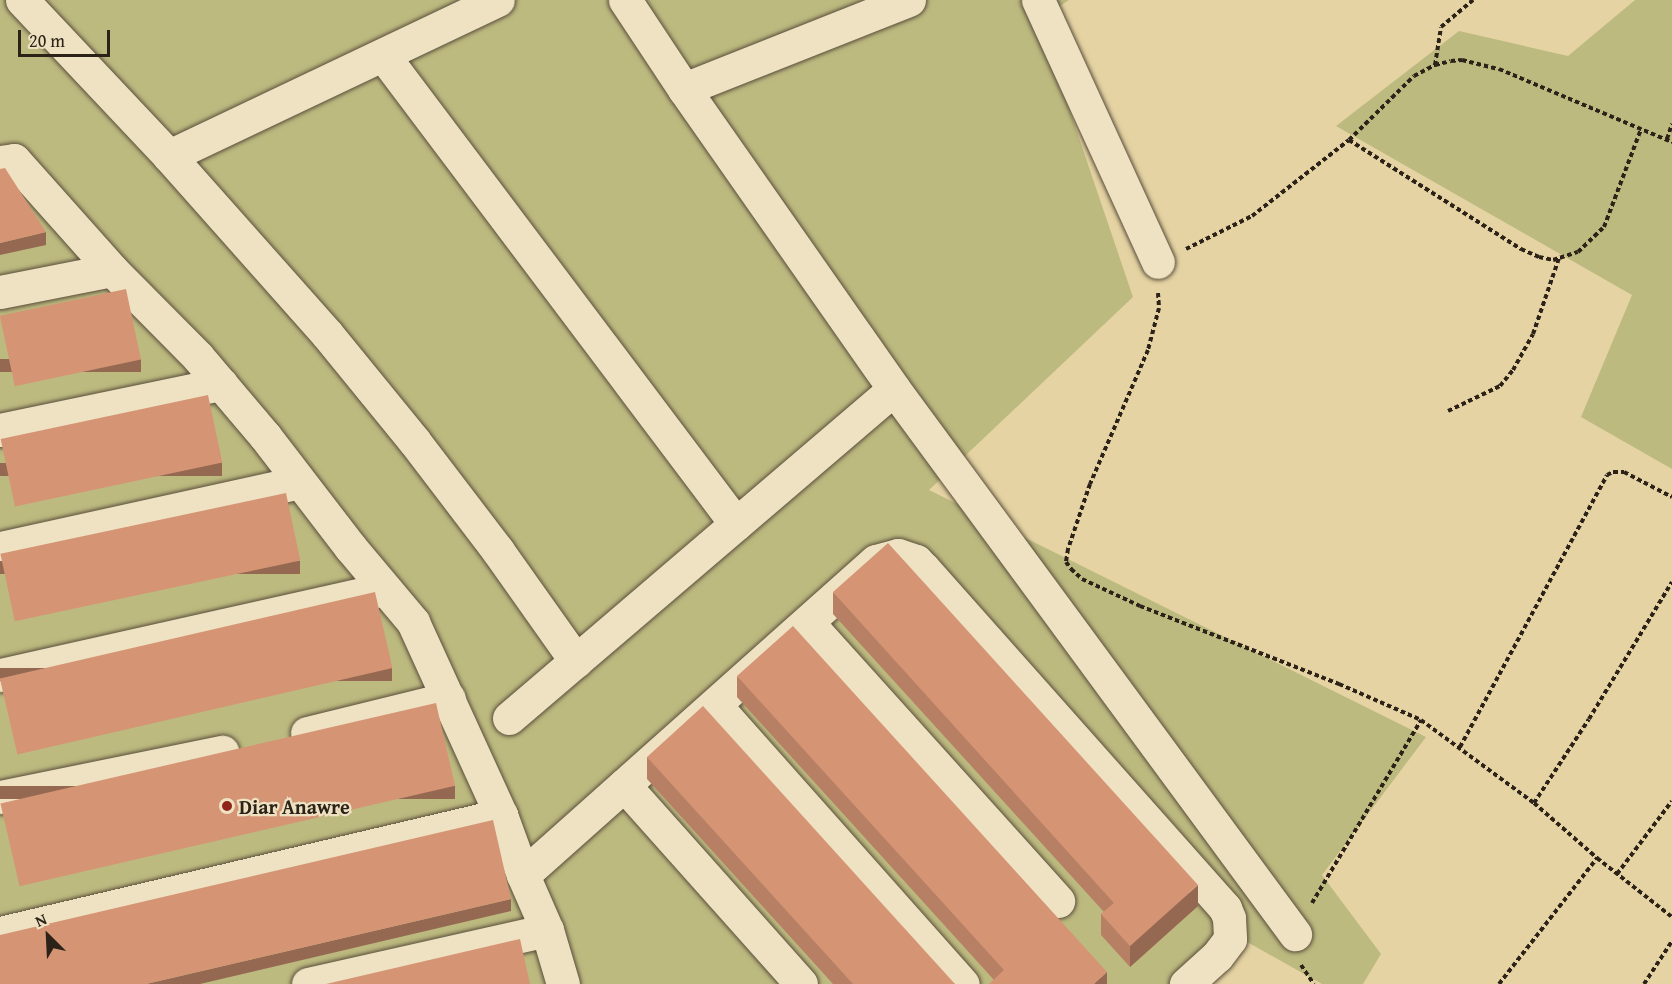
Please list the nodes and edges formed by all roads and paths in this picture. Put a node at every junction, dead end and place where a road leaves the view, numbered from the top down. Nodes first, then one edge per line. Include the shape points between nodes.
1 (22, 0) edge
2 (498, 0) edge
3 (625, 0) edge
4 (909, 0) edge
5 (1038, 0) edge
6 (1473, 0) edge
7 (383, 55) junction
8 (1435, 65) junction
9 (684, 89) junction
10 (1672, 124) edge
11 (1641, 129) junction
12 (1349, 140) junction
13 (1667, 140) junction
14 (1672, 142) edge
15 (169, 156) junction
16 (0, 162) edge
17 (1559, 258) junction
18 (1158, 262) junction
19 (112, 270) junction
20 (0, 292) edge
21 (221, 384) junction
22 (894, 389) junction
23 (1448, 411) dead end
24 (0, 430) edge
25 (300, 482) junction
26 (1672, 497) edge
27 (736, 524) junction
28 (0, 548) edge
29 (1672, 582) edge
30 (385, 589) junction
31 (808, 623) junction
32 (576, 661) junction
33 (0, 675) edge
34 (449, 698) junction
35 (715, 705) junction
36 (509, 718) dead end
37 (1421, 720) junction
38 (1460, 747) junction
39 (624, 785) junction
40 (0, 797) edge
41 (1672, 801) edge
42 (1534, 803) junction
43 (501, 815) junction
44 (1597, 858) junction
45 (1617, 874) junction
46 (523, 875) junction
47 (1058, 901) dead end
48 (1672, 917) edge
49 (547, 930) junction
50 (0, 933) edge
51 (1295, 934) junction
52 (1672, 941) edge
53 (309, 984) edge
54 (563, 984) edge
55 (801, 984) edge
56 (963, 984) edge
57 (1186, 984) edge
58 (1314, 984) edge
59 (1499, 984) edge
60 (1644, 984) edge

1 - 15 street
2 - 7 street
3 - 9 street
4 - 9 street
5 - 18 street
6 - 8 path via 1441,27
7 - 15 street
7 - 27 street
8 - 11 path via 1462,60 1498,69
8 - 12 path via 1414,76
9 - 22 street
10 - 13 path
11 - 13 path
11 - 17 path via 1604,227 1578,252
12 - 17 path via 1521,249 1539,257
12 - 18 path via 1252,216
13 - 14 path
15 - 32 street via 327,334 415,442
16 - 19 street via 14,160
17 - 23 path via 1533,334 1513,370 1500,386
18 - 37 path via 1159,309 1148,350 1090,484 1066,556 1071,569 1082,579 1140,606
19 - 20 street
19 - 21 street
21 - 24 street
21 - 25 street
22 - 27 street
22 - 51 street
25 - 28 street
25 - 30 street
26 - 38 path via 1624,472 1607,476
27 - 32 street
29 - 42 path via 1590,719
30 - 33 street
30 - 34 street via 413,622
31 - 35 street
31 - 47 street
31 - 57 street via 886,556 907,557 923,568 1225,908 1230,939
32 - 36 street
34 - 40 street via 263,743
34 - 43 street
35 - 39 street
35 - 56 street
37 - 38 path
37 - 51 path
38 - 42 path
39 - 46 street
39 - 55 street
41 - 45 path
42 - 44 path
43 - 46 street
43 - 50 street
44 - 45 path
44 - 59 path
45 - 48 path
46 - 49 street
49 - 53 street
49 - 54 street
51 - 58 path via 1297,957
52 - 60 path

